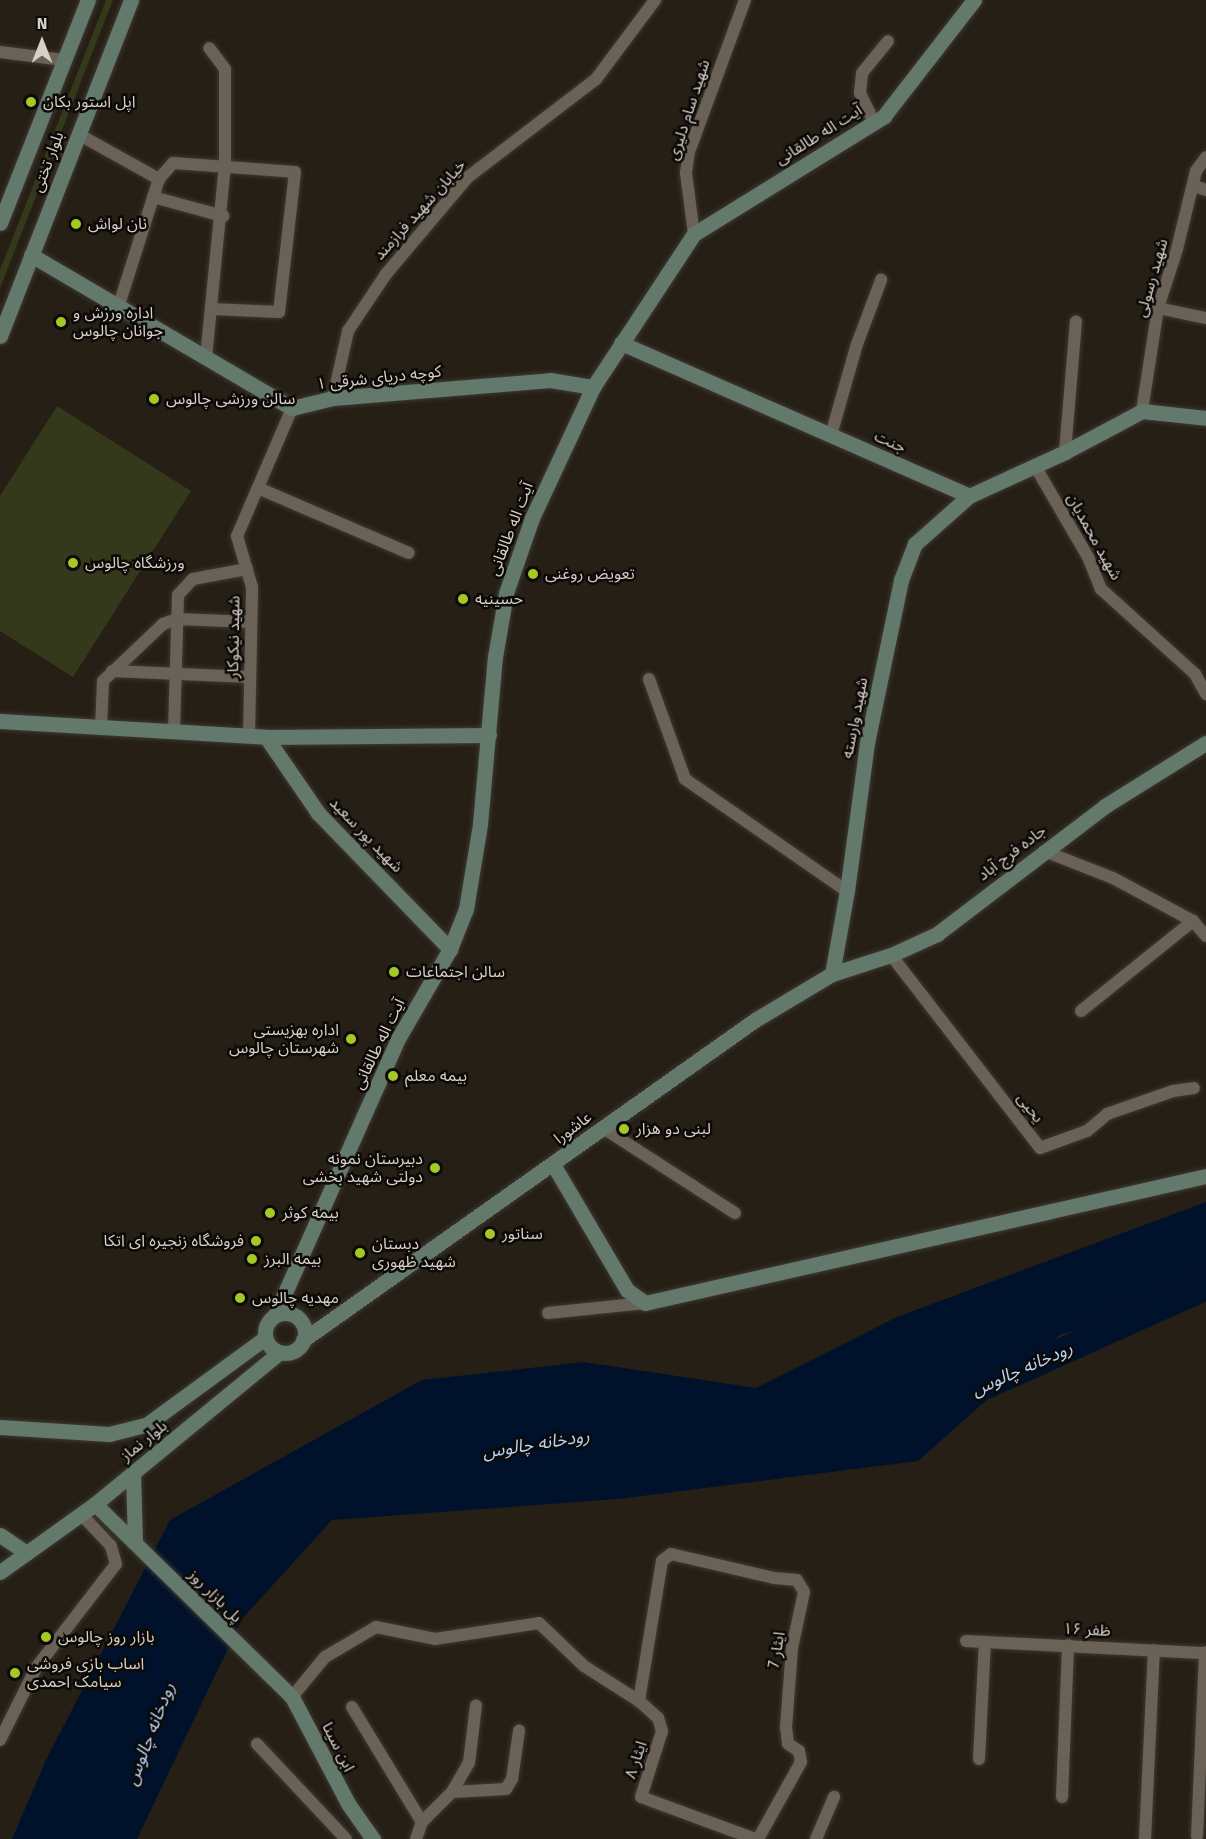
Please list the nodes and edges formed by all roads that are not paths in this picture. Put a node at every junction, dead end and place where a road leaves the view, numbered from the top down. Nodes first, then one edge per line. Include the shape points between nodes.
1 (88, 0) edge
2 (131, 0) edge
3 (655, 0) edge
4 (745, 0) edge
5 (975, 0) edge
6 (888, 41) dead end
7 (209, 48) dead end
8 (0, 52) edge
9 (63, 60) junction
10 (874, 122) junction
11 (78, 134) junction
12 (1206, 157) edge
13 (225, 165) junction
14 (159, 179) junction
15 (1200, 188) edge
16 (153, 197) junction
17 (222, 216) junction
18 (0, 223) edge
19 (693, 234) junction
20 (31, 255) junction
21 (881, 280) dead end
22 (117, 308) junction
23 (1158, 308) junction
24 (211, 309) junction
25 (1206, 318) edge
26 (1076, 321) dead end
27 (0, 336) edge
28 (621, 344) junction
29 (206, 358) junction
30 (593, 387) junction
31 (333, 398) junction
32 (292, 408) junction
33 (1142, 411) junction
34 (1206, 418) edge
35 (831, 435) junction
36 (1065, 452) junction
37 (1035, 466) junction
38 (258, 488) junction
39 (969, 496) junction
40 (409, 553) dead end
41 (247, 569) junction
42 (177, 619) junction
43 (251, 622) junction
44 (112, 671) junction
45 (176, 674) junction
46 (249, 677) junction
47 (649, 679) dead end
48 (1206, 694) edge
49 (0, 721) edge
50 (101, 727) junction
51 (174, 731) junction
52 (489, 735) junction
53 (249, 736) junction
54 (266, 737) junction
55 (1206, 742) edge
56 (1044, 851) junction
57 (848, 891) junction
58 (1193, 921) junction
59 (1206, 936) edge
60 (450, 949) junction
61 (891, 955) junction
62 (832, 974) junction
63 (1081, 1011) dead end
64 (1194, 1088) dead end
65 (603, 1128) junction
66 (554, 1166) junction
67 (1206, 1176) edge
68 (735, 1213) dead end
69 (292, 1278) junction
70 (645, 1303) junction
71 (548, 1313) dead end
72 (275, 1315) junction
73 (338, 1316) junction
74 (297, 1317) junction
75 (265, 1338) junction
76 (303, 1340) junction
77 (280, 1352) junction
78 (0, 1427) edge
79 (133, 1474) junction
80 (95, 1504) junction
81 (81, 1514) junction
82 (0, 1535) edge
83 (135, 1544) junction
84 (27, 1553) junction
85 (0, 1572) edge
86 (966, 1641) dead end
87 (985, 1642) junction
88 (1068, 1646) junction
89 (1154, 1650) junction
90 (1205, 1652) edge
91 (269, 1675) joint
92 (292, 1697) junction
93 (639, 1701) junction
94 (476, 1706) dead end
95 (352, 1707) dead end
96 (519, 1731) dead end
97 (0, 1740) edge
98 (257, 1744) dead end
99 (979, 1759) dead end
100 (452, 1792) junction
101 (834, 1797) dead end
102 (1062, 1797) dead end
103 (422, 1822) junction
104 (1197, 1836) dead end
105 (346, 1839) edge
106 (373, 1839) edge
107 (416, 1839) edge
108 (757, 1839) edge
109 (816, 1839) edge
110 (1145, 1839) edge

1 - 9 street, بلوار تختی
2 - 11 street, بلوار تختی
3 - 31 street, خیابان شهید فرازمند via 596,79 468,177 386,274 348,331
4 - 19 street, شهید سام دلیری via 689,152 686,173
5 - 10 street, آیت اله طالقانی via 884,116
6 - 10 street via 862,73 860,93
7 - 13 street via 225,69
8 - 9 street
9 - 18 street, بلوار تختی
10 - 19 street, آیت اله طالقانی
11 - 14 street
11 - 20 street, بلوار تختی
12 - 15 street, شهید رسولی via 1196,171
13 - 14 street via 173,163
13 - 17 street
13 - 24 street via 295,172 279,312
14 - 16 street
15 - 23 street, شهید رسولی
16 - 17 street
16 - 22 street
17 - 24 street
19 - 28 street, آیت اله طالقانی
20 - 22 street
20 - 27 street, بلوار تختی
21 - 35 street via 856,347
22 - 29 street
23 - 25 street
23 - 33 street, شهید رسولی
24 - 29 street
26 - 36 street
28 - 30 street, آیت اله طالقانی
28 - 35 street, جنت
29 - 32 street
30 - 31 street, کوچه دریای شرقی ۱ via 550,380
30 - 52 street, آیت اله طالقانی via 532,518 506,593 495,657
31 - 32 street, کوچه دریای شرقی ۱
32 - 38 street, شهید نیکوکار
33 - 34 street
33 - 36 street
35 - 39 street, جنت
36 - 37 street
37 - 39 street
37 - 48 street, شهید محمدیان via 1088,557 1101,589 1195,674
38 - 40 street
38 - 41 street, شهید نیکوکار via 237,536
39 - 57 street, شهید وارسته via 915,544 901,580 867,743
41 - 42 street via 193,579 178,595
41 - 43 street, شهید نیکوکار via 252,587
42 - 43 street
42 - 44 street via 163,624
42 - 45 street
43 - 46 street, شهید نیکوکار
44 - 45 street
44 - 50 street via 103,681
45 - 46 street
45 - 51 street
46 - 53 street, شهید نیکوکار
47 - 57 street via 685,779
49 - 50 street
50 - 51 street
51 - 53 street
52 - 54 street
52 - 60 street, آیت اله طالقانی via 466,909
53 - 54 street
54 - 60 street, شهید پور سعید via 318,813
55 - 56 street, جاده فرج آباد
56 - 58 street via 1113,878
56 - 61 street, جاده فرج آباد via 938,934
57 - 62 street, شهید وارسته
58 - 59 street
58 - 63 street
60 - 69 street, آیت اله طالقانی via 399,1037
61 - 62 street, جاده فرج آباد
61 - 64 street, یحیی via 1040,1149 1087,1131 1107,1114 1173,1091
62 - 65 street, عاشورا via 687,1066
65 - 66 street, عاشورا
65 - 68 street
66 - 70 street via 627,1290
66 - 73 street, عاشورا
67 - 70 street
69 - 72 street, آیت اله طالقانی
69 - 74 street
70 - 71 street
72 - 74 street
72 - 75 street via 266,1324
73 - 74 street
73 - 76 street, عاشورا
74 - 76 street via 305,1331
75 - 77 street
75 - 78 street, بلوار نماز via 146,1425 109,1434
76 - 77 street via 291,1351
77 - 79 street, بلوار نماز
79 - 80 street, بلوار نماز
79 - 83 street
80 - 81 street, بلوار نماز
80 - 83 street
81 - 84 street, بلوار نماز
81 - 97 street via 111,1546 116,1564 36,1668
82 - 84 street
83 - 91 street, پل بازار روز
84 - 85 street, بلوار نماز
86 - 87 street, ظفر ۱۶
87 - 88 street, ظفر ۱۶
87 - 99 street
88 - 89 street, ظفر ۱۶
88 - 102 street
89 - 90 street, ظفر ۱۶
89 - 110 street
90 - 104 street
91 - 92 street, ابن سینا
92 - 93 street via 325,1657 376,1627 435,1639 539,1623 584,1665
92 - 106 street, ابن سینا via 349,1805
93 - 108 street, ایثار ۸ via 658,1718 662,1731 641,1797
93 - 108 street, ایثار 7 via 662,1561 671,1554 797,1580 804,1592 792,1648 786,1726 788,1744 799,1751 801,1762
94 - 100 street via 469,1763
95 - 103 street
96 - 100 street via 512,1779 506,1789
98 - 105 street
100 - 103 street
101 - 109 street
103 - 107 street

